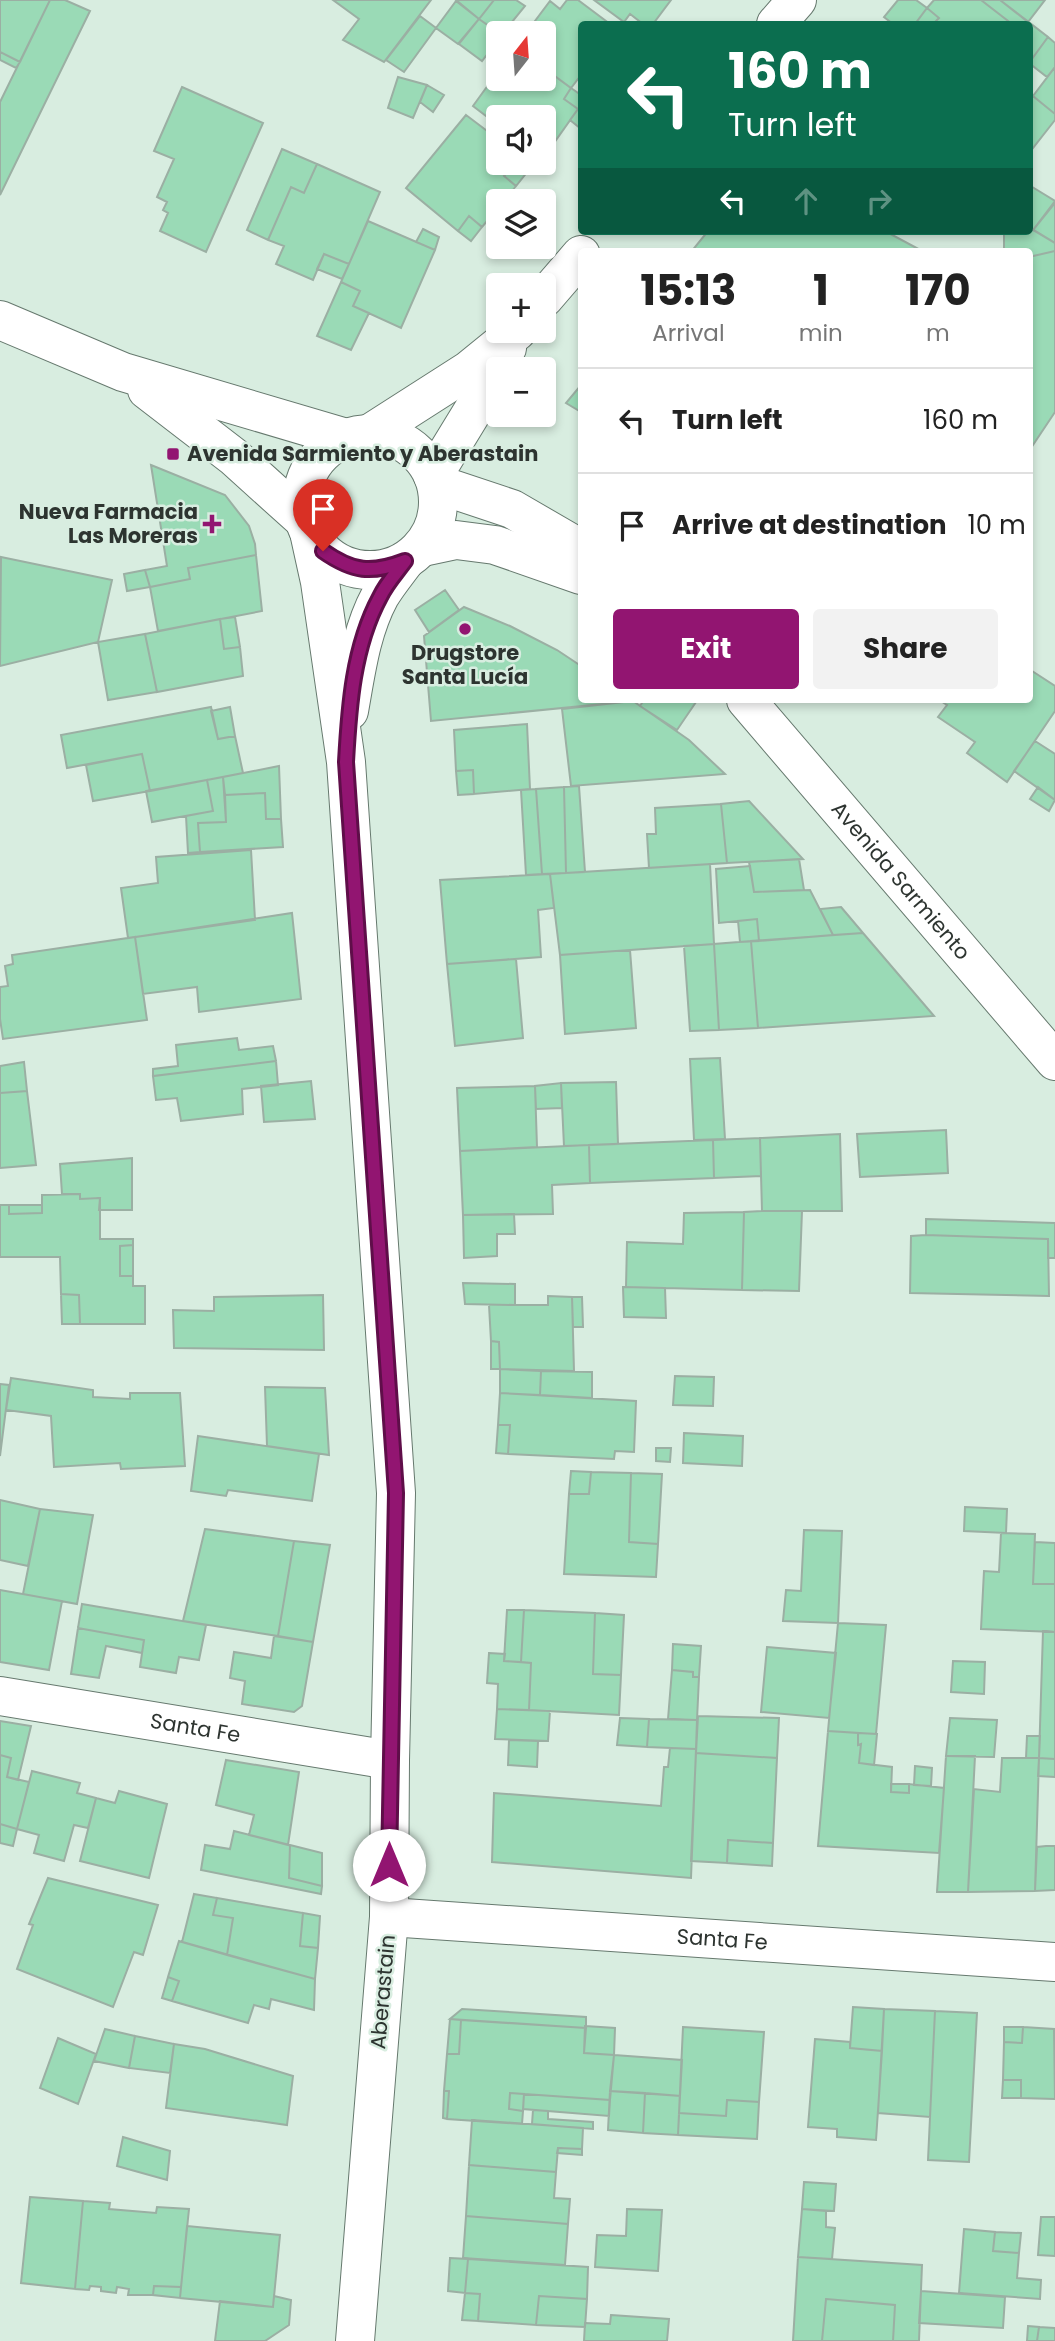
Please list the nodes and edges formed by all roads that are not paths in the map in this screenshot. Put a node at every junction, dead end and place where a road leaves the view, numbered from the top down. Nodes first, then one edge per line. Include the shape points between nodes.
1 (797, 0) edge
2 (779, 21) edge
3 (578, 258) edge
4 (556, 284) edge
5 (0, 320) edge
6 (502, 343) edge
7 (510, 343) edge
8 (123, 372) junction
9 (358, 436) junction
10 (435, 480) junction
11 (307, 527) junction
12 (578, 547) edge
13 (414, 554) junction
14 (578, 574) edge
15 (749, 703) edge
16 (346, 762) junction
17 (1055, 1061) edge
18 (0, 1696) edge
19 (390, 1760) junction
20 (389, 1917) junction
21 (1055, 1962) edge
22 (355, 2341) edge

1 - 2 street
3 - 4 street
5 - 8 street
6 - 9 street via 469,370
7 - 10 street
8 - 9 street
8 - 11 street via 234,457
9 - 10 street via 391,437 412,447
9 - 11 street via 326,449 312,467 303,488
10 - 12 street via 512,509
10 - 13 street via 438,506 433,528
11 - 13 street via 323,551 362,570 384,569
11 - 16 street, Aberastain via 320,583
13 - 14 street via 456,540 495,545
13 - 16 street, Aberastain via 380,595 364,636 349,712
15 - 17 street, Avenida Sarmiento
16 - 19 street, Aberastain via 396,1493
18 - 19 street, Santa Fe
19 - 20 street, Aberastain
20 - 21 street, Santa Fe
20 - 22 street, Aberastain

